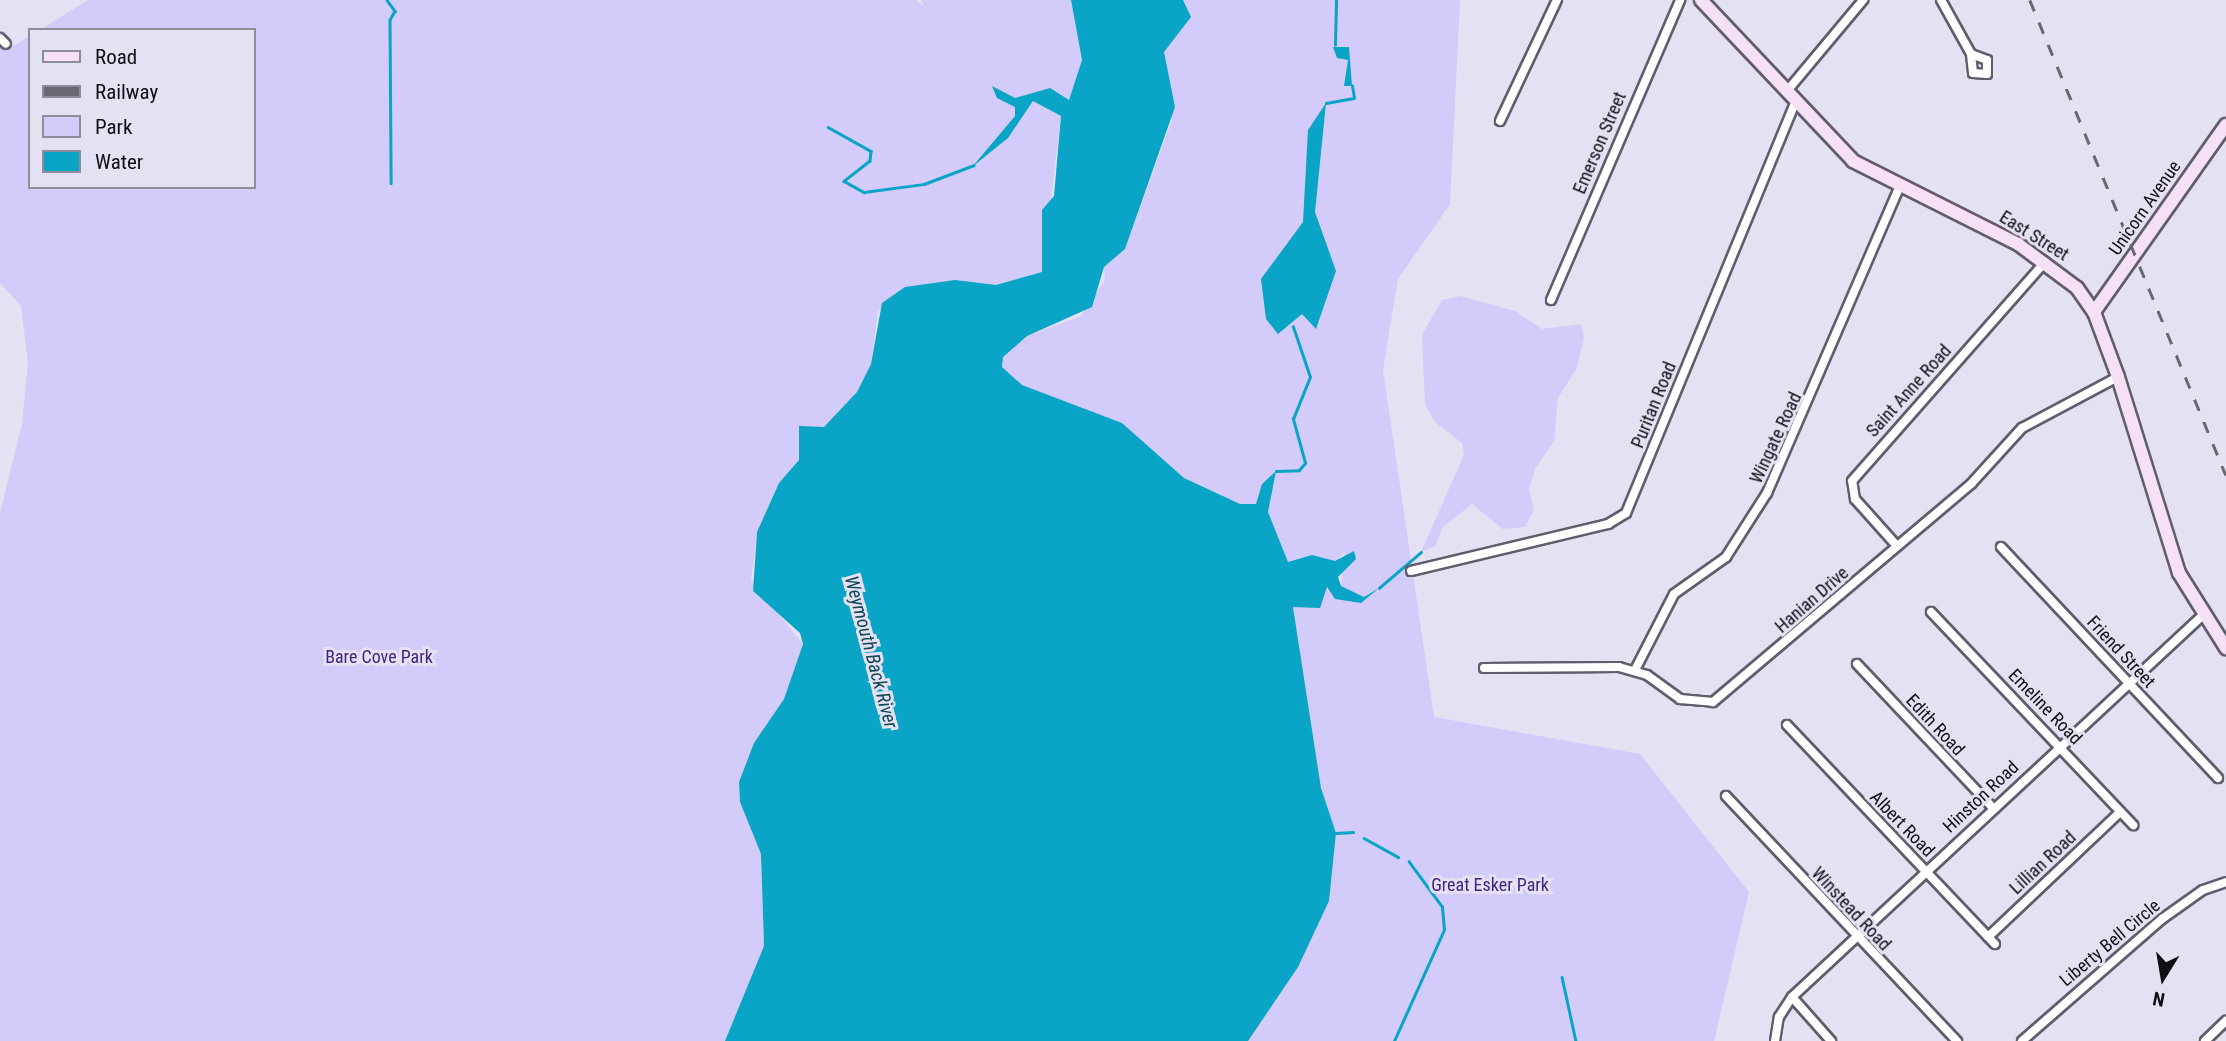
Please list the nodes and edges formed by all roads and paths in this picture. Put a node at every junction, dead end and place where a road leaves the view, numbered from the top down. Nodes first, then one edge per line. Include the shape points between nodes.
1 (1557, 0) edge
2 (1680, 0) edge
3 (1701, 0) edge
4 (1863, 0) edge
5 (1941, 0) edge
6 (1971, 54) dead end
7 (1791, 96) junction
8 (1500, 121) dead end
9 (2226, 125) edge
10 (1899, 188) junction
11 (2045, 262) junction
12 (1551, 300) dead end
13 (2094, 312) junction
14 (2118, 377) junction
15 (1897, 546) junction
16 (2000, 547) dead end
17 (1411, 571) dead end
18 (1931, 612) dead end
19 (2202, 616) junction
20 (2226, 648) edge
21 (1857, 664) dead end
22 (1484, 668) dead end
23 (1635, 670) junction
24 (2129, 682) junction
25 (1787, 725) dead end
26 (2060, 745) junction
27 (2218, 778) dead end
28 (1726, 796) dead end
29 (1992, 807) junction
30 (2120, 812) junction
31 (2133, 825) dead end
32 (1924, 871) junction
33 (2226, 883) edge
34 (1856, 937) junction
35 (1988, 937) junction
36 (1995, 944) dead end
37 (1792, 997) junction
38 (2226, 1021) edge
39 (1775, 1041) edge
40 (1831, 1041) edge
41 (1956, 1041) edge
42 (2022, 1041) edge
43 (2205, 1041) edge

1 - 8 street
2 - 12 street, Emerson Street
3 - 7 street, East Street
4 - 7 street, Puritan Road
5 - 6 street
7 - 10 street, East Street via 1853,160
7 - 17 street, Puritan Road via 1626,513 1608,524
9 - 13 street, Unicorn Avenue
10 - 11 street, East Street
10 - 23 street, Wingate Road via 1767,493 1726,557 1674,594
11 - 13 street, East Street
11 - 15 street, Saint Anne Road via 1852,481 1855,499
13 - 14 street, East Street
14 - 15 street, Hanian Drive via 2022,428 1981,474
14 - 19 street, East Street via 2167,542
15 - 23 street, Hanian Drive via 1713,702 1680,699
16 - 24 street, Friend Street
18 - 26 street, Emeline Road
19 - 20 street, East Street
19 - 24 street, Hinston Road
21 - 29 street, Edith Road
22 - 23 street, Hanian Drive via 1586,664
24 - 26 street, Hinston Road
24 - 27 street, Friend Street
25 - 32 street, Albert Road
26 - 29 street, Hinston Road
26 - 30 street, Emeline Road
28 - 34 street, Winstead Road
29 - 32 street, Hinston Road
30 - 31 street, Emeline Road
30 - 35 street, Lillian Road
32 - 34 street, Hinston Road
32 - 35 street, Albert Road
33 - 42 street, Liberty Bell Circle via 2203,890 2162,919
34 - 37 street, Hinston Road
34 - 41 street, Winstead Road
35 - 36 street, Albert Road
37 - 39 street, Hinston Road via 1784,1005
37 - 40 street
38 - 43 street

